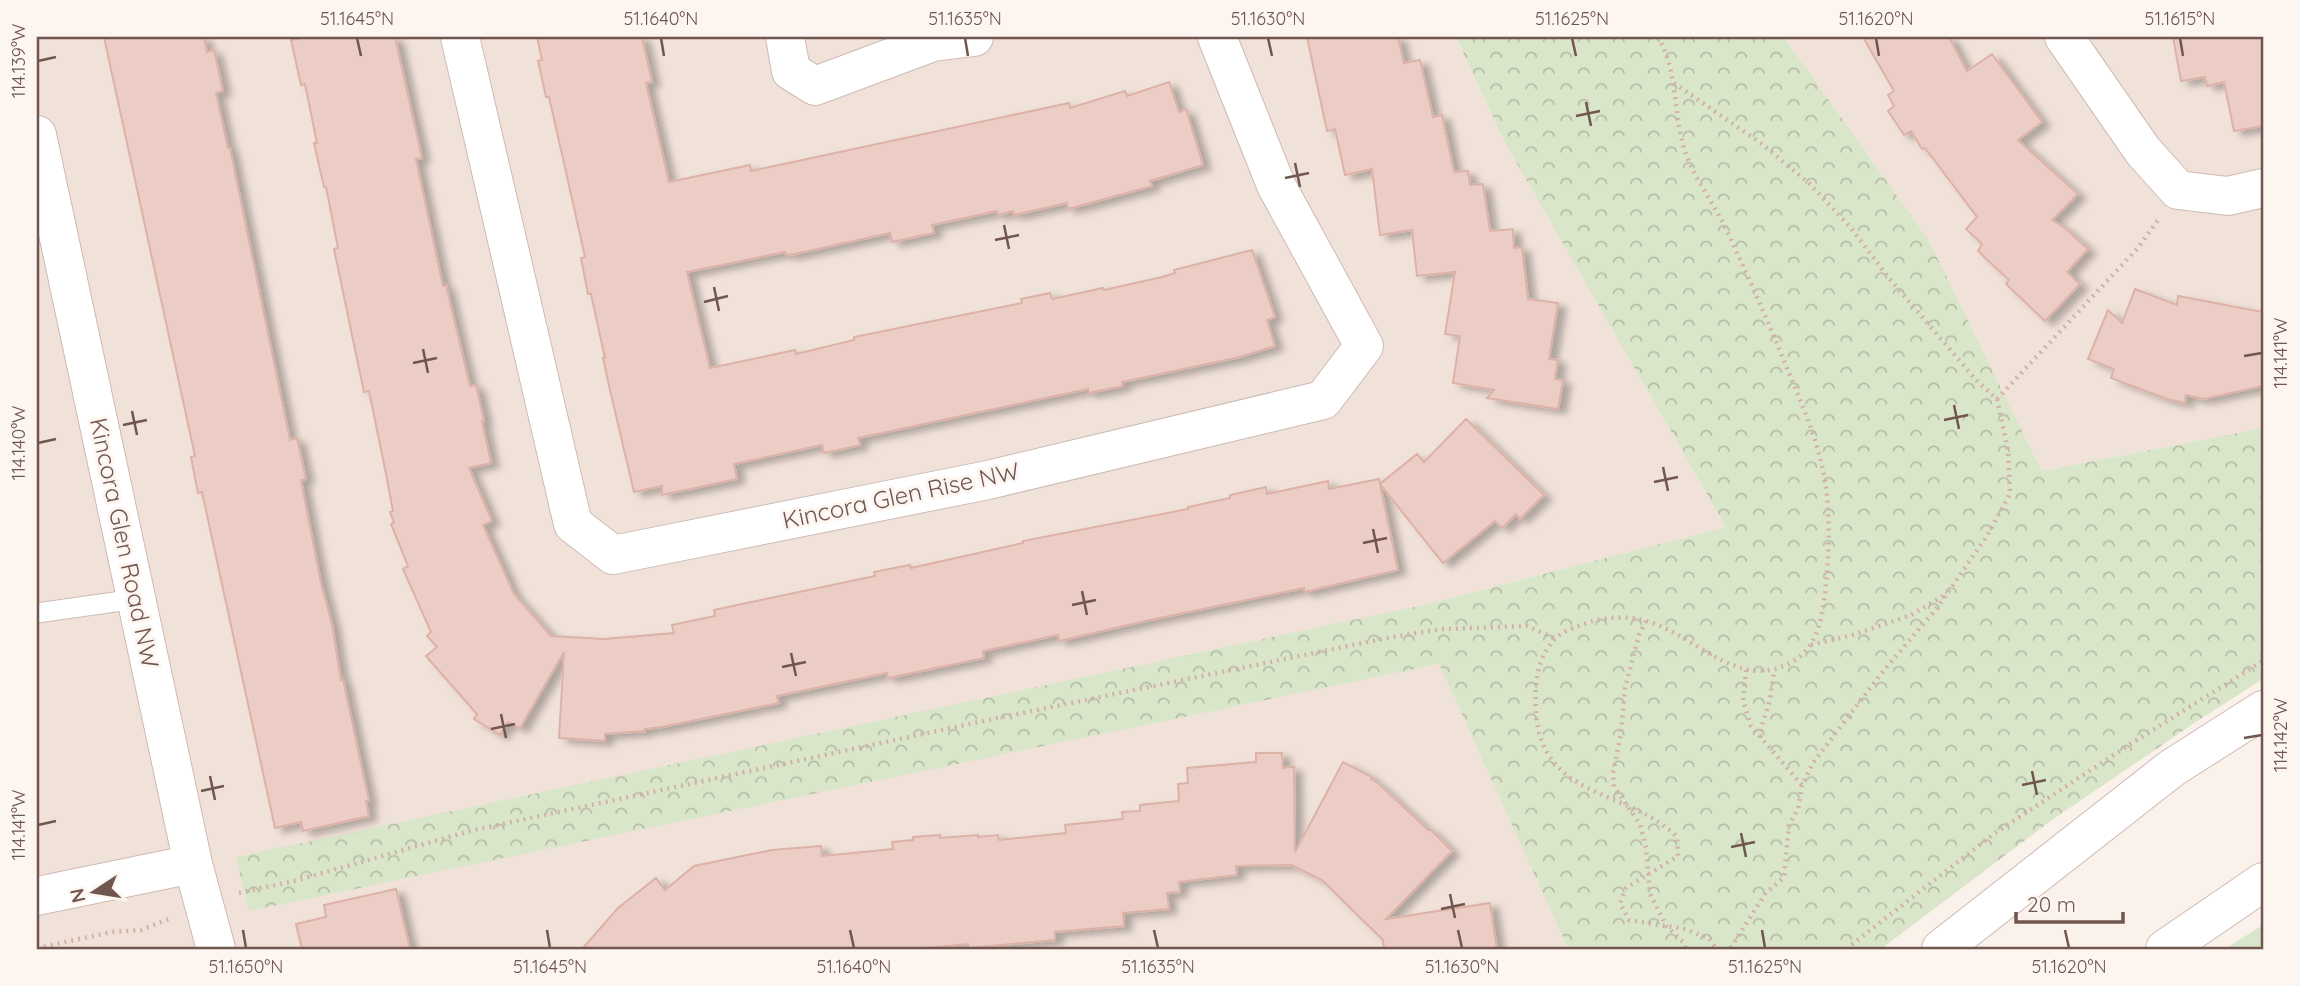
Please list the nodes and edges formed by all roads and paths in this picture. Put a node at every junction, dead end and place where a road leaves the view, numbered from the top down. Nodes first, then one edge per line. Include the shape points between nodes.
1 (460, 37) edge
2 (785, 37) edge
3 (974, 37) edge
4 (1217, 37) edge
5 (1658, 37) edge
6 (2064, 37) edge
7 (928, 40) edge
8 (1674, 82) junction
9 (37, 135) edge
10 (2263, 188) edge
11 (2178, 190) junction
12 (42, 191) edge
13 (1997, 399) junction
14 (1947, 594) junction
15 (136, 599) junction
16 (37, 613) edge
17 (1646, 621) junction
18 (1554, 638) junction
19 (1810, 646) junction
20 (2263, 662) edge
21 (1746, 670) junction
22 (1774, 671) junction
23 (2263, 710) edge
24 (1760, 738) junction
25 (1802, 785) junction
26 (1628, 807) junction
27 (193, 864) junction
28 (1650, 874) junction
29 (2263, 882) edge
30 (238, 893) dead end
31 (37, 896) edge
32 (1667, 927) junction
33 (141, 930) dead end
34 (1945, 947) edge
35 (37, 948) edge
36 (1731, 948) edge
37 (216, 949) edge
38 (1686, 949) edge
39 (1716, 949) edge
40 (1739, 949) edge
41 (1846, 949) edge
42 (2165, 949) edge

1 - 4 street, Kincora Glen Rise NW via 573,524 613,555 988,480 1323,400 1364,346 1276,184
2 - 7 street via 791,71 815,86
3 - 7 street
5 - 8 path
6 - 11 street via 2143,151
8 - 13 path via 1762,144 1811,186
8 - 19 path via 1684,148 1771,327 1813,432 1826,486 1830,543 1822,619
9 - 12 street, Kincora Glen Road NW
10 - 11 street via 2228,197
11 - 13 path via 2137,250
12 - 15 street, Kincora Glen Road NW
13 - 14 path via 2008,450 2010,494
14 - 19 path via 1911,615
14 - 25 path via 1813,763
15 - 16 lane
15 - 27 street, Kincora Glen Road NW
17 - 18 path via 1598,619
17 - 21 path
17 - 26 path via 1625,688 1613,773 1615,787
18 - 26 path via 1541,661 1535,689 1537,725 1551,762 1583,786
18 - 30 path via 1527,626 1441,629 1387,638 470,831
19 - 22 path
20 - 41 path via 1995,833
21 - 22 path
21 - 24 path via 1742,701
22 - 24 path
23 - 34 street via 2172,768
24 - 25 path
25 - 36 path via 1798,809 1789,825 1784,877 1765,894
26 - 28 path via 1640,824
26 - 28 path via 1663,823 1677,836 1678,856
27 - 31 street
27 - 37 street, Kincora Glen Road NW
28 - 32 path via 1650,894
28 - 32 path via 1626,888 1620,903 1629,920
29 - 42 street
32 - 38 path
32 - 39 path via 1709,938
33 - 35 path
36 - 40 path

